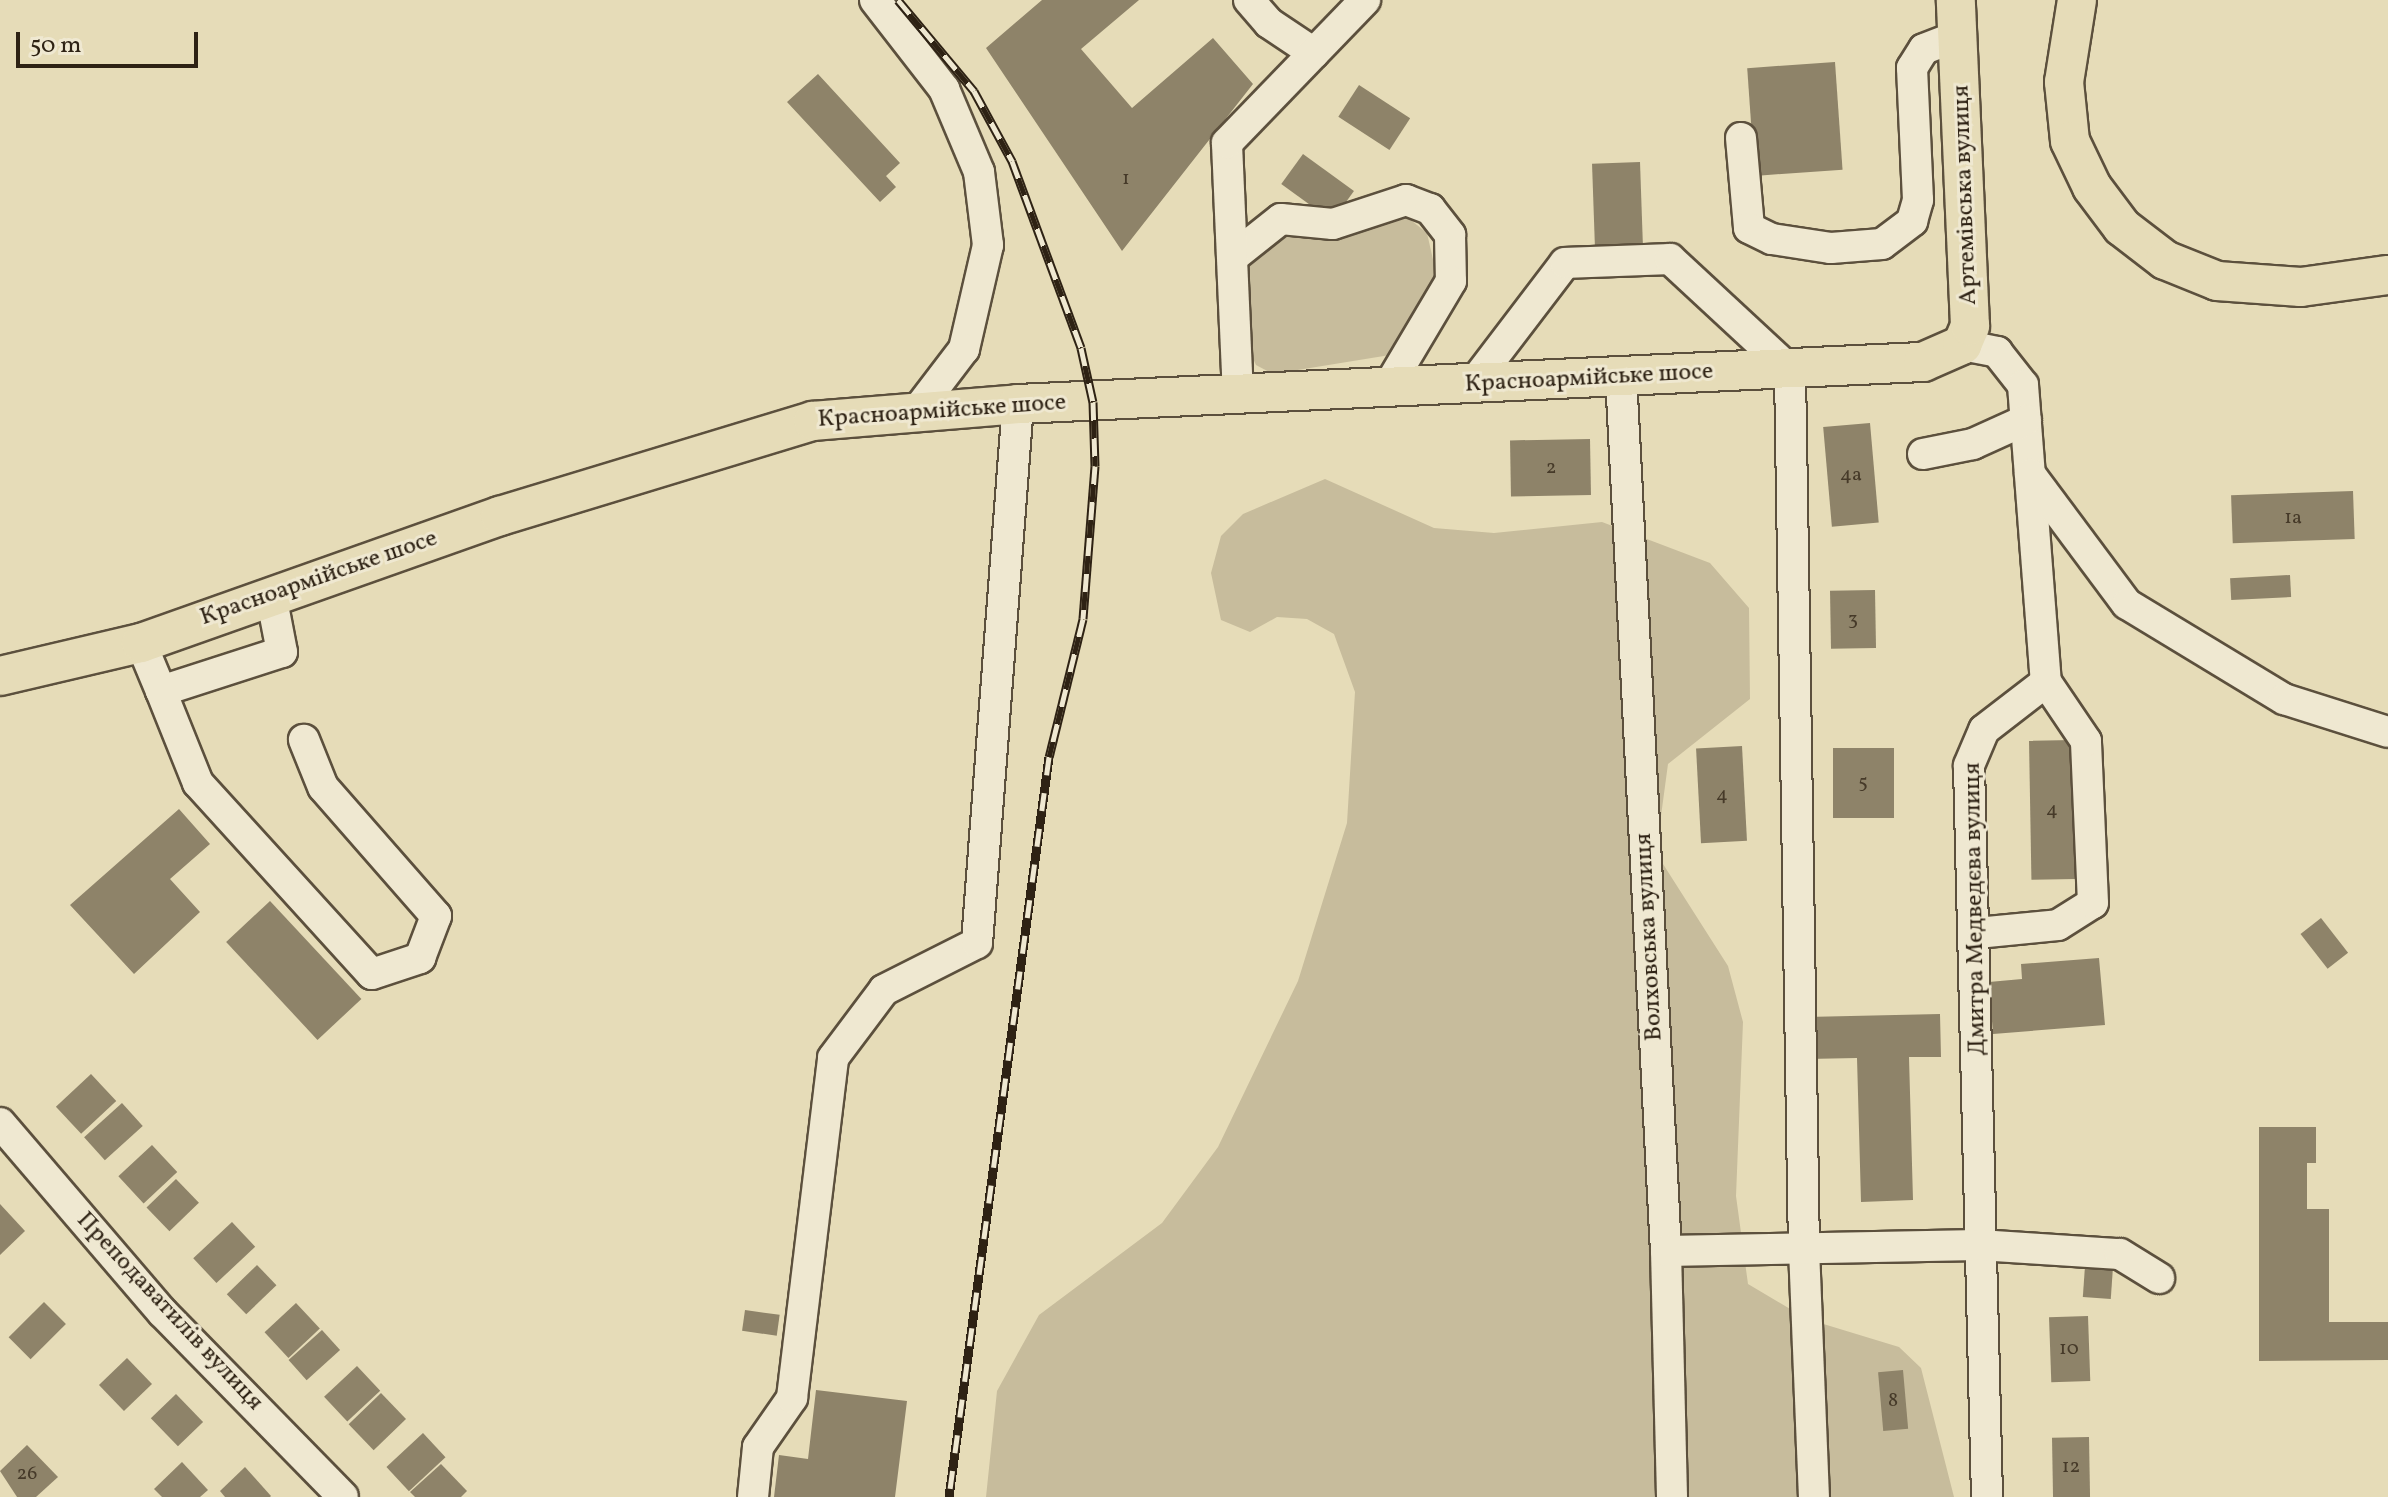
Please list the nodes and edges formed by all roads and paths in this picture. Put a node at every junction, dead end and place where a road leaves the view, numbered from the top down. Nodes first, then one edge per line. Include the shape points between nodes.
1 (875, 0) edge
2 (1249, 0) edge
3 (1365, 0) edge
4 (2077, 0) edge
5 (1957, 18) edge
6 (1314, 53) junction
7 (1741, 138) dead end
8 (1233, 257) junction
9 (2388, 275) edge
10 (1962, 345) junction
11 (1790, 370) junction
12 (1621, 376) junction
13 (1472, 385) junction
14 (1387, 389) junction
15 (1238, 396) junction
16 (1018, 404) junction
17 (916, 412) junction
18 (2026, 420) junction
19 (1923, 454) dead end
20 (2030, 474) junction
21 (271, 595) junction
22 (141, 643) junction
23 (0, 676) edge
24 (2046, 682) junction
25 (161, 691) junction
26 (2388, 732) edge
27 (304, 740) dead end
28 (1977, 933) junction
29 (0, 1123) edge
30 (1979, 1245) junction
31 (1804, 1249) junction
32 (1666, 1251) junction
33 (2159, 1278) dead end
34 (343, 1497) edge
35 (753, 1497) edge
36 (1672, 1497) edge
37 (1814, 1497) edge
38 (1987, 1497) edge

1 - 17 street via 944,89 979,172 988,245 964,349
2 - 6 street via 1269,23
3 - 6 street
4 - 9 main road via 2064,82 2070,141 2092,187 2122,227 2165,260 2217,281 2301,287
5 - 7 street via 1912,68 1918,200 1912,221 1882,244 1831,248 1772,239 1749,228
5 - 10 main road, Артемівська вулиця via 1973,295
6 - 8 street via 1227,143
8 - 14 street via 1281,219 1333,224 1406,200 1430,209 1450,235 1451,281
8 - 15 street
10 - 11 main road, Красноармійське шосе via 1923,362
10 - 18 street via 1997,352 2023,385
11 - 12 main road, Красноармійське шосе
11 - 13 street via 1670,259 1565,263
11 - 31 street
12 - 13 main road, Красноармійське шосе
12 - 32 street, Волховська вулиця
13 - 14 main road, Красноармійське шосе
14 - 15 main road, Красноармійське шосе
15 - 16 main road, Красноармійське шосе
16 - 17 main road, Красноармійське шосе
16 - 35 street via 977,943 884,990 833,1058 792,1398 758,1447
17 - 21 main road, Красноармійське шосе via 813,421 500,516
18 - 19 street via 1973,444
18 - 20 street
20 - 24 street
20 - 26 street via 2127,604 2284,699
21 - 22 main road, Красноармійське шосе
21 - 25 street via 282,652
22 - 23 main road, Красноармійське шосе
22 - 25 street
24 - 28 street, Дмитра Медведєва вулиця via 1984,730 1969,766
24 - 28 street via 2086,741 2093,903 2058,925
25 - 27 street via 198,783 372,974 420,958 436,916 323,787
28 - 30 street, Дмитра Медведєва вулиця
29 - 34 street, Преподаватилів вулиця via 163,1313
30 - 31 street
30 - 33 street via 2120,1254
30 - 38 street, Дмитра Медведєва вулиця
31 - 32 street
31 - 37 street
32 - 36 street, Волховська вулиця

